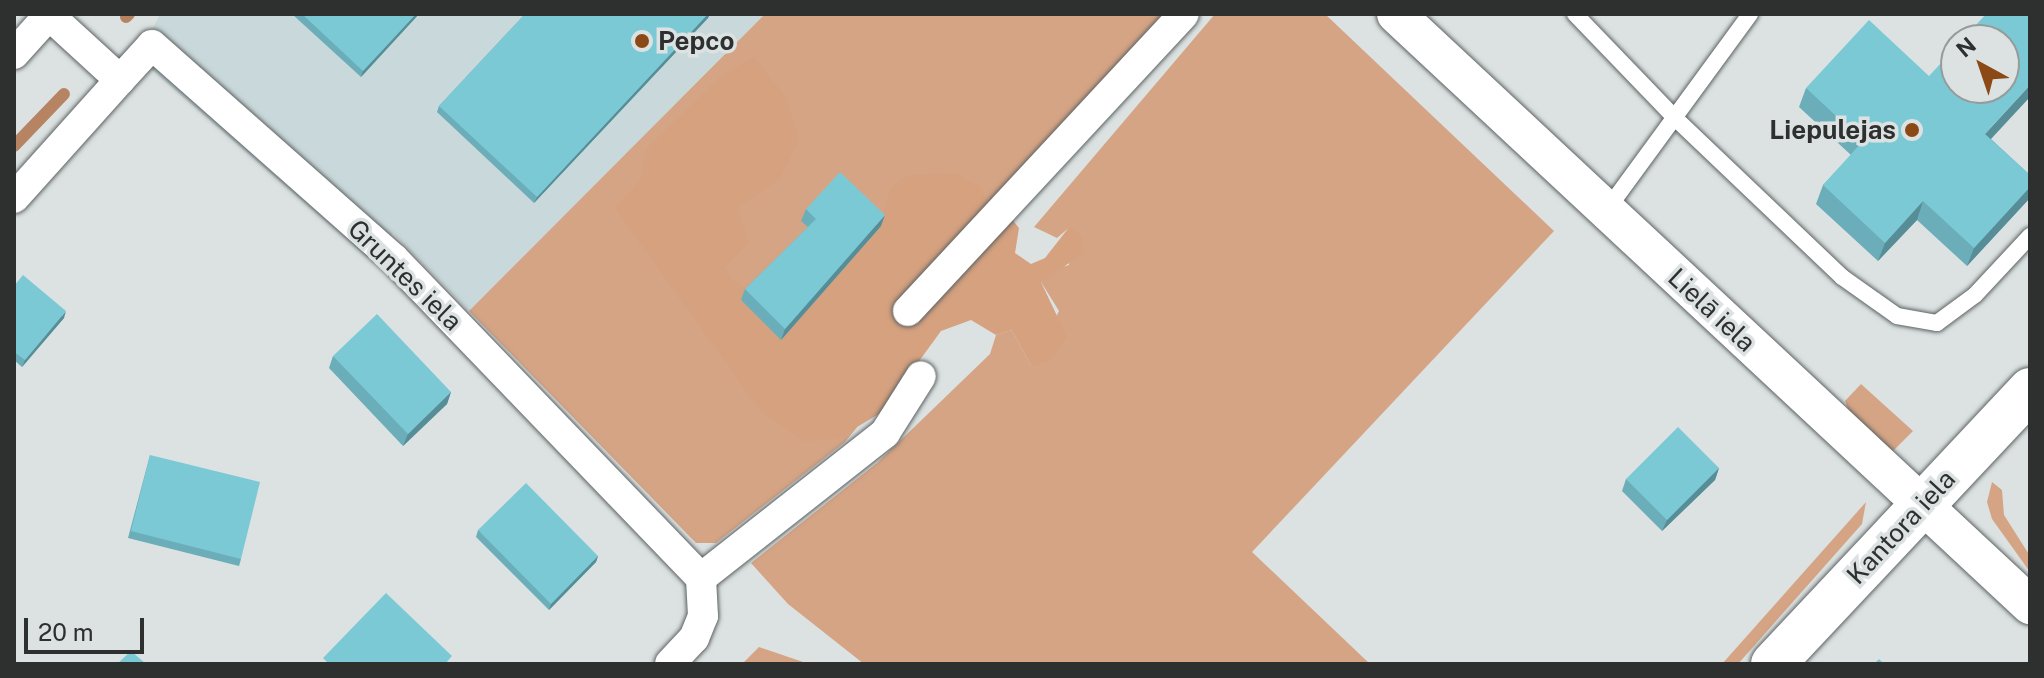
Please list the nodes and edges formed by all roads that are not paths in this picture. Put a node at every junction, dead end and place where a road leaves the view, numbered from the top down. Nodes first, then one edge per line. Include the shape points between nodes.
1 (1184, 14) edge
2 (1396, 14) edge
3 (1575, 14) edge
4 (1750, 14) edge
5 (50, 15) edge
6 (14, 54) edge
7 (120, 80) junction
8 (1675, 118) junction
9 (14, 198) edge
10 (1606, 211) junction
11 (2030, 236) edge
12 (908, 311) dead end
13 (921, 376) dead end
14 (2030, 390) edge
15 (1922, 504) junction
16 (701, 578) junction
17 (2030, 605) edge
18 (670, 664) edge
19 (1773, 664) edge

1 - 12 street
2 - 10 street, Lielā iela
3 - 8 lane
4 - 8 lane
5 - 6 street
5 - 7 street
7 - 9 street
7 - 16 street, Gruntes iela via 152,45 393,258
8 - 10 lane
8 - 11 lane via 1842,277 1897,316 1937,323 1975,295
10 - 15 street, Lielā iela
13 - 16 street via 885,433
14 - 15 main road, Kantora iela
15 - 17 street, Lielā iela
15 - 19 main road, Kantora iela
16 - 18 street via 703,616 694,638

